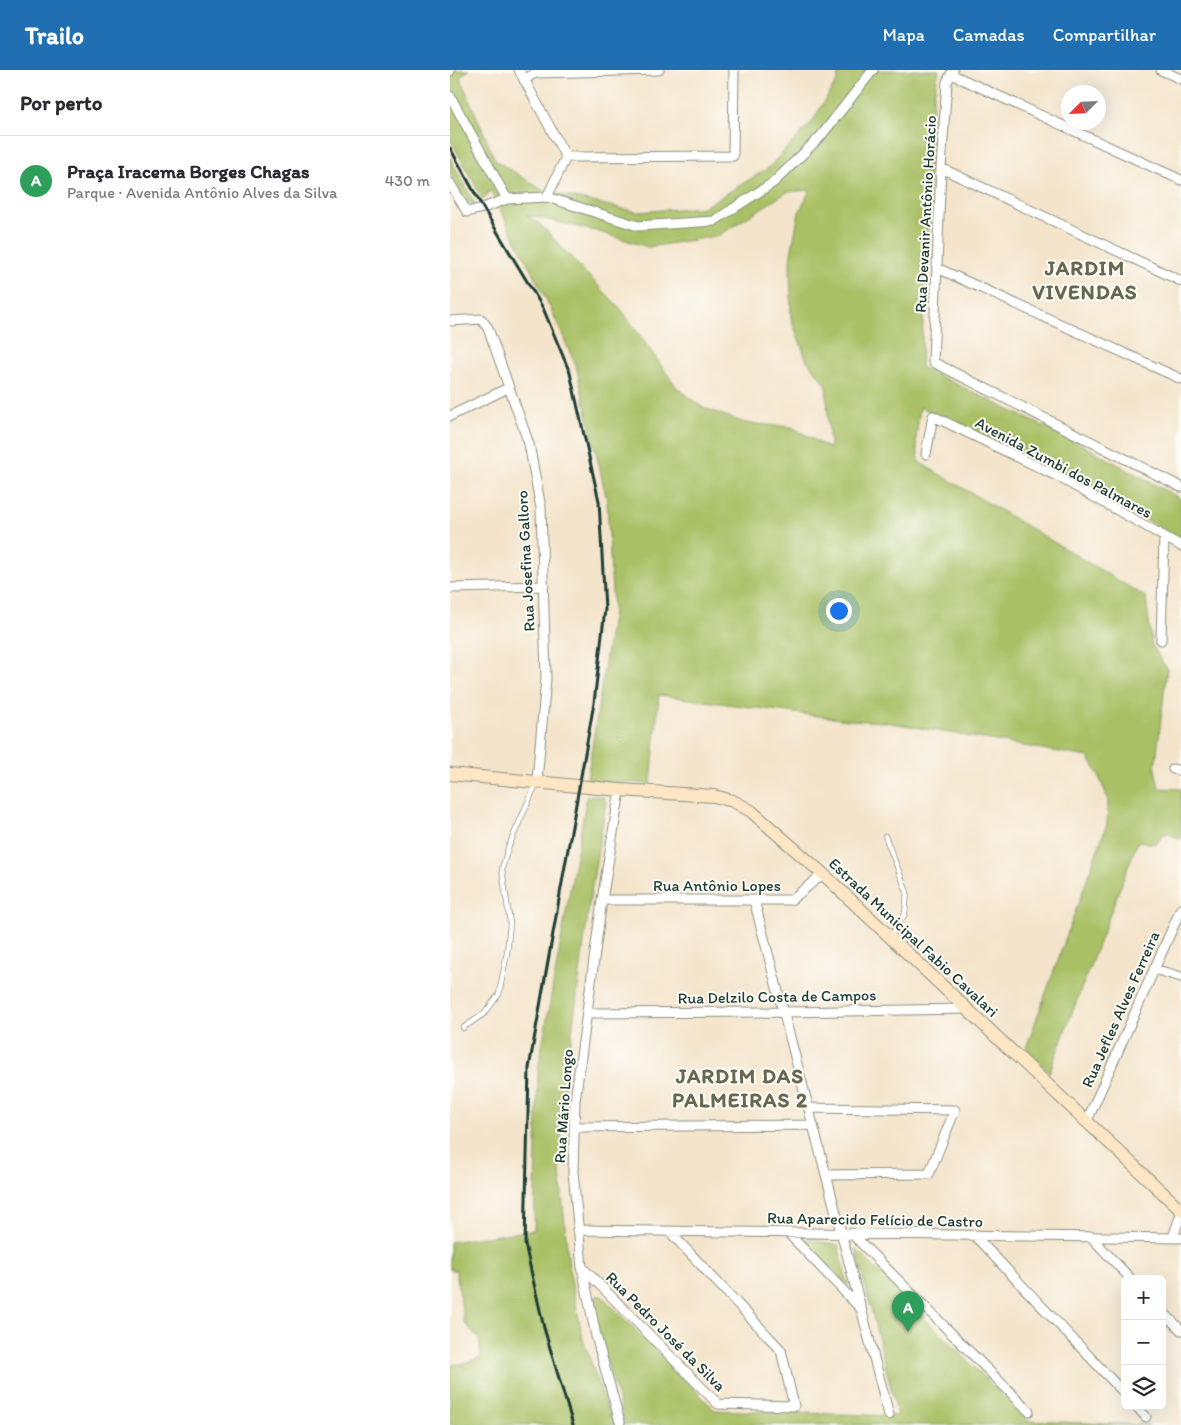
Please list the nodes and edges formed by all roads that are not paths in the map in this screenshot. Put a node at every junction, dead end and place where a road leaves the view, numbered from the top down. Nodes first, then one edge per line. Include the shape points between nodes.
1 (519, 70) edge
2 (646, 70) edge
3 (659, 70) edge
4 (734, 70) edge
5 (873, 70) edge
6 (1162, 70) edge
7 (558, 71) edge
8 (952, 72) edge
9 (1181, 79) edge
10 (524, 80) junction
11 (450, 96) edge
12 (566, 157) junction
13 (941, 168) junction
14 (1181, 180) edge
15 (450, 183) edge
16 (547, 197) junction
17 (507, 199) junction
18 (937, 268) junction
19 (1181, 281) edge
20 (450, 321) edge
21 (933, 362) joint
22 (1181, 379) edge
23 (508, 388) junction
24 (450, 416) edge
25 (926, 454) dead end
26 (1181, 487) edge
27 (1164, 537) junction
28 (1181, 546) edge
29 (544, 586) junction
30 (450, 588) edge
31 (1161, 640) dead end
32 (450, 774) edge
33 (537, 781) junction
34 (620, 790) junction
35 (885, 836) dead end
36 (823, 874) junction
37 (602, 900) junction
38 (754, 900) junction
39 (1181, 909) edge
40 (890, 937) junction
41 (1154, 969) junction
42 (1181, 977) edge
43 (968, 1009) junction
44 (784, 1012) junction
45 (587, 1013) junction
46 (463, 1028) dead end
47 (809, 1108) junction
48 (1087, 1121) junction
49 (813, 1125) junction
50 (574, 1127) junction
51 (826, 1174) junction
52 (1181, 1210) edge
53 (1181, 1214) edge
54 (577, 1230) junction
55 (669, 1231) junction
56 (788, 1233) junction
57 (846, 1233) junction
58 (974, 1235) junction
59 (1090, 1236) junction
60 (1177, 1238) edge
61 (582, 1267) junction
62 (1127, 1275) edge
63 (861, 1309) junction
64 (1166, 1314) edge
65 (1181, 1330) edge
66 (1121, 1390) edge
67 (1140, 1410) edge
68 (1029, 1411) dead end
69 (889, 1415) dead end
70 (1146, 1417) dead end
71 (620, 1422) dead end

1 - 10 street
2 - 3 street
2 - 7 street
4 - 12 street via 733,156
5 - 16 street via 820,136 774,182 714,221 638,226
6 - 9 street
7 - 10 street via 535,73
8 - 13 street, Rua Devanir Antônio Horácio via 947,82
8 - 14 street
10 - 12 street
11 - 17 street
12 - 16 street
13 - 18 street, Rua Devanir Antônio Horácio
13 - 19 street
15 - 17 street via 467,212
16 - 17 street
18 - 21 street, Rua Devanir Antônio Horácio
18 - 22 street
20 - 23 street, Rua Josefina Galloro via 481,319 488,328
21 - 26 street, Avenida Zumbi dos Palmares
23 - 24 street
23 - 29 street, Rua Josefina Galloro via 529,444 541,508
25 - 27 street, Avenida Zumbi dos Palmares via 932,416 1057,476
27 - 28 street, Avenida Zumbi dos Palmares
27 - 31 street
29 - 30 street
29 - 33 street, Rua Josefina Galloro via 546,678
32 - 33 street, Estrada Municipal Fabio Cavalari
33 - 34 street, Estrada Municipal Fabio Cavalari
33 - 46 lane via 502,869 510,924 499,994 485,1013
34 - 36 street, Estrada Municipal Fabio Cavalari via 714,796 733,801 751,811
34 - 37 street, Rua Mário Longo
35 - 40 lane via 906,892 905,914
36 - 38 street, Rua Antônio Lopes via 791,900
36 - 40 street, Estrada Municipal Fabio Cavalari
37 - 38 street, Rua Antônio Lopes
37 - 45 street, Rua Mário Longo
38 - 44 street
39 - 41 street, Rua Jefles Alves Ferreira
40 - 43 street, Estrada Municipal Fabio Cavalari
41 - 42 street
41 - 48 street, Rua Jefles Alves Ferreira
43 - 44 street, Rua Delzilo Costa de Campos
43 - 48 street, Estrada Municipal Fabio Cavalari
44 - 45 street, Rua Delzilo Costa de Campos
44 - 47 street
45 - 50 street, Rua Mário Longo
47 - 49 street
47 - 51 street via 955,1110 929,1174
48 - 52 street, Estrada Municipal Fabio Cavalari
49 - 50 street
49 - 51 street
50 - 54 street, Rua Mário Longo
51 - 57 street
53 - 60 street
54 - 55 street, Rua Aparecido Felício de Castro
54 - 61 street, Rua Mário Longo
55 - 56 street, Rua Aparecido Felício de Castro
55 - 61 street, Rua Pedro José da Silva via 781,1350 794,1406 718,1404
56 - 57 street, Rua Aparecido Felício de Castro
56 - 63 street
57 - 58 street, Rua Aparecido Felício de Castro
57 - 63 street
57 - 68 street
58 - 59 street, Rua Aparecido Felício de Castro
58 - 66 street
59 - 60 street, Rua Aparecido Felício de Castro
59 - 62 street
61 - 71 street, Rua Mário Longo via 596,1336
63 - 69 street
64 - 65 street
67 - 70 street

